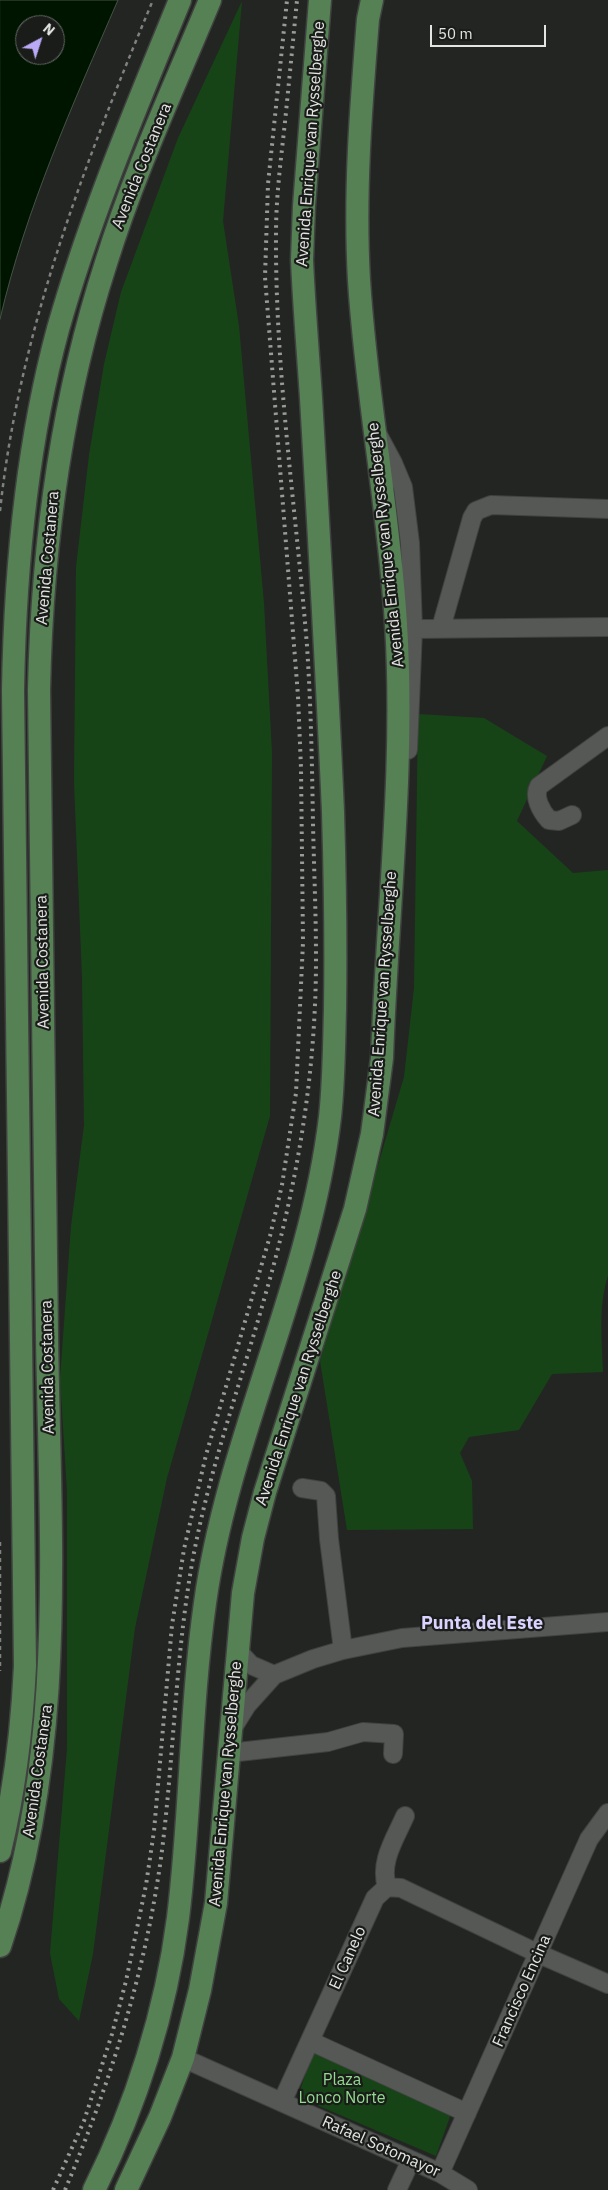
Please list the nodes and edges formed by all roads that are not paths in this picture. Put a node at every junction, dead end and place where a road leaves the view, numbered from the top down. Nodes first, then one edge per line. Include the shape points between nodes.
1 (180, 0) edge
2 (210, 0) edge
3 (320, 0) edge
4 (372, 0) edge
5 (375, 430) junction
6 (608, 509) edge
7 (608, 627) edge
8 (441, 628) junction
9 (412, 629) junction
10 (608, 736) edge
11 (572, 815) dead end
12 (395, 822) junction
13 (302, 1488) dead end
14 (608, 1622) edge
15 (344, 1650) junction
16 (239, 1652) junction
17 (274, 1675) junction
18 (231, 1731) junction
19 (229, 1753) junction
20 (393, 1754) dead end
21 (608, 1813) edge
22 (405, 1816) dead end
23 (0, 1851) edge
24 (387, 1887) junction
25 (0, 1946) edge
26 (539, 1954) junction
27 (608, 1984) edge
28 (160, 2006) junction
29 (310, 2041) junction
30 (183, 2058) junction
31 (132, 2102) junction
32 (282, 2102) junction
33 (467, 2113) junction
34 (410, 2160) junction
35 (440, 2173) junction
36 (94, 2190) edge
37 (126, 2190) edge
38 (396, 2190) edge
39 (468, 2190) edge

1 - 23 main road, Avenida Costanera via 112,169 66,303 35,434 18,561 13,701 25,1666 21,1736
2 - 25 main road, Avenida Costanera via 135,180 103,271 72,390 49,525 39,690 49,1679 44,1748 33,1817
3 - 28 main road, Avenida Enrique van Rysselberghe via 302,260 327,671 334,847 336,956 332,1094 325,1152 302,1253 228,1491 210,1570 200,1642 182,1887
4 - 5 main road, Avenida Enrique van Rysselberghe via 357,153 357,206 363,332
5 - 9 street via 402,487 410,542
5 - 12 main road, Avenida Enrique van Rysselberghe via 396,622 399,736
6 - 8 street via 491,505 476,511
7 - 8 street
8 - 9 street
9 - 12 street via 408,750
10 - 11 street via 538,786 538,800 549,820 559,821
12 - 16 main road, Avenida Enrique van Rysselberghe via 382,1058 372,1134 353,1217 262,1501 243,1593
13 - 15 street via 321,1491 326,1496 328,1539
14 - 15 street via 402,1638
15 - 17 street
16 - 17 street via 251,1665
16 - 18 main road, Avenida Enrique van Rysselberghe
17 - 18 street
18 - 19 main road, Avenida Enrique van Rysselberghe
19 - 20 street via 328,1742 363,1732 394,1734
19 - 30 main road, Avenida Enrique van Rysselberghe via 216,1903
21 - 26 street, Francisco Encina via 589,1839
22 - 24 street via 385,1865
24 - 26 street via 401,1888
24 - 29 street, El Canelo via 375,1898
26 - 27 street
26 - 33 street, Francisco Encina
28 - 30 main road via 169,2037
28 - 31 main road, Avenida Enrique van Rysselberghe
29 - 32 street, El Canelo
29 - 33 street
30 - 31 main road via 156,2075
30 - 32 street, Rafael Sotomayor
30 - 37 main road, Avenida Enrique van Rysselberghe
31 - 36 main road, Avenida Enrique van Rysselberghe
32 - 34 street, Rafael Sotomayor
33 - 35 street, Francisco Encina
34 - 35 street, Rafael Sotomayor
34 - 38 street
35 - 39 street, Rafael Sotomayor

